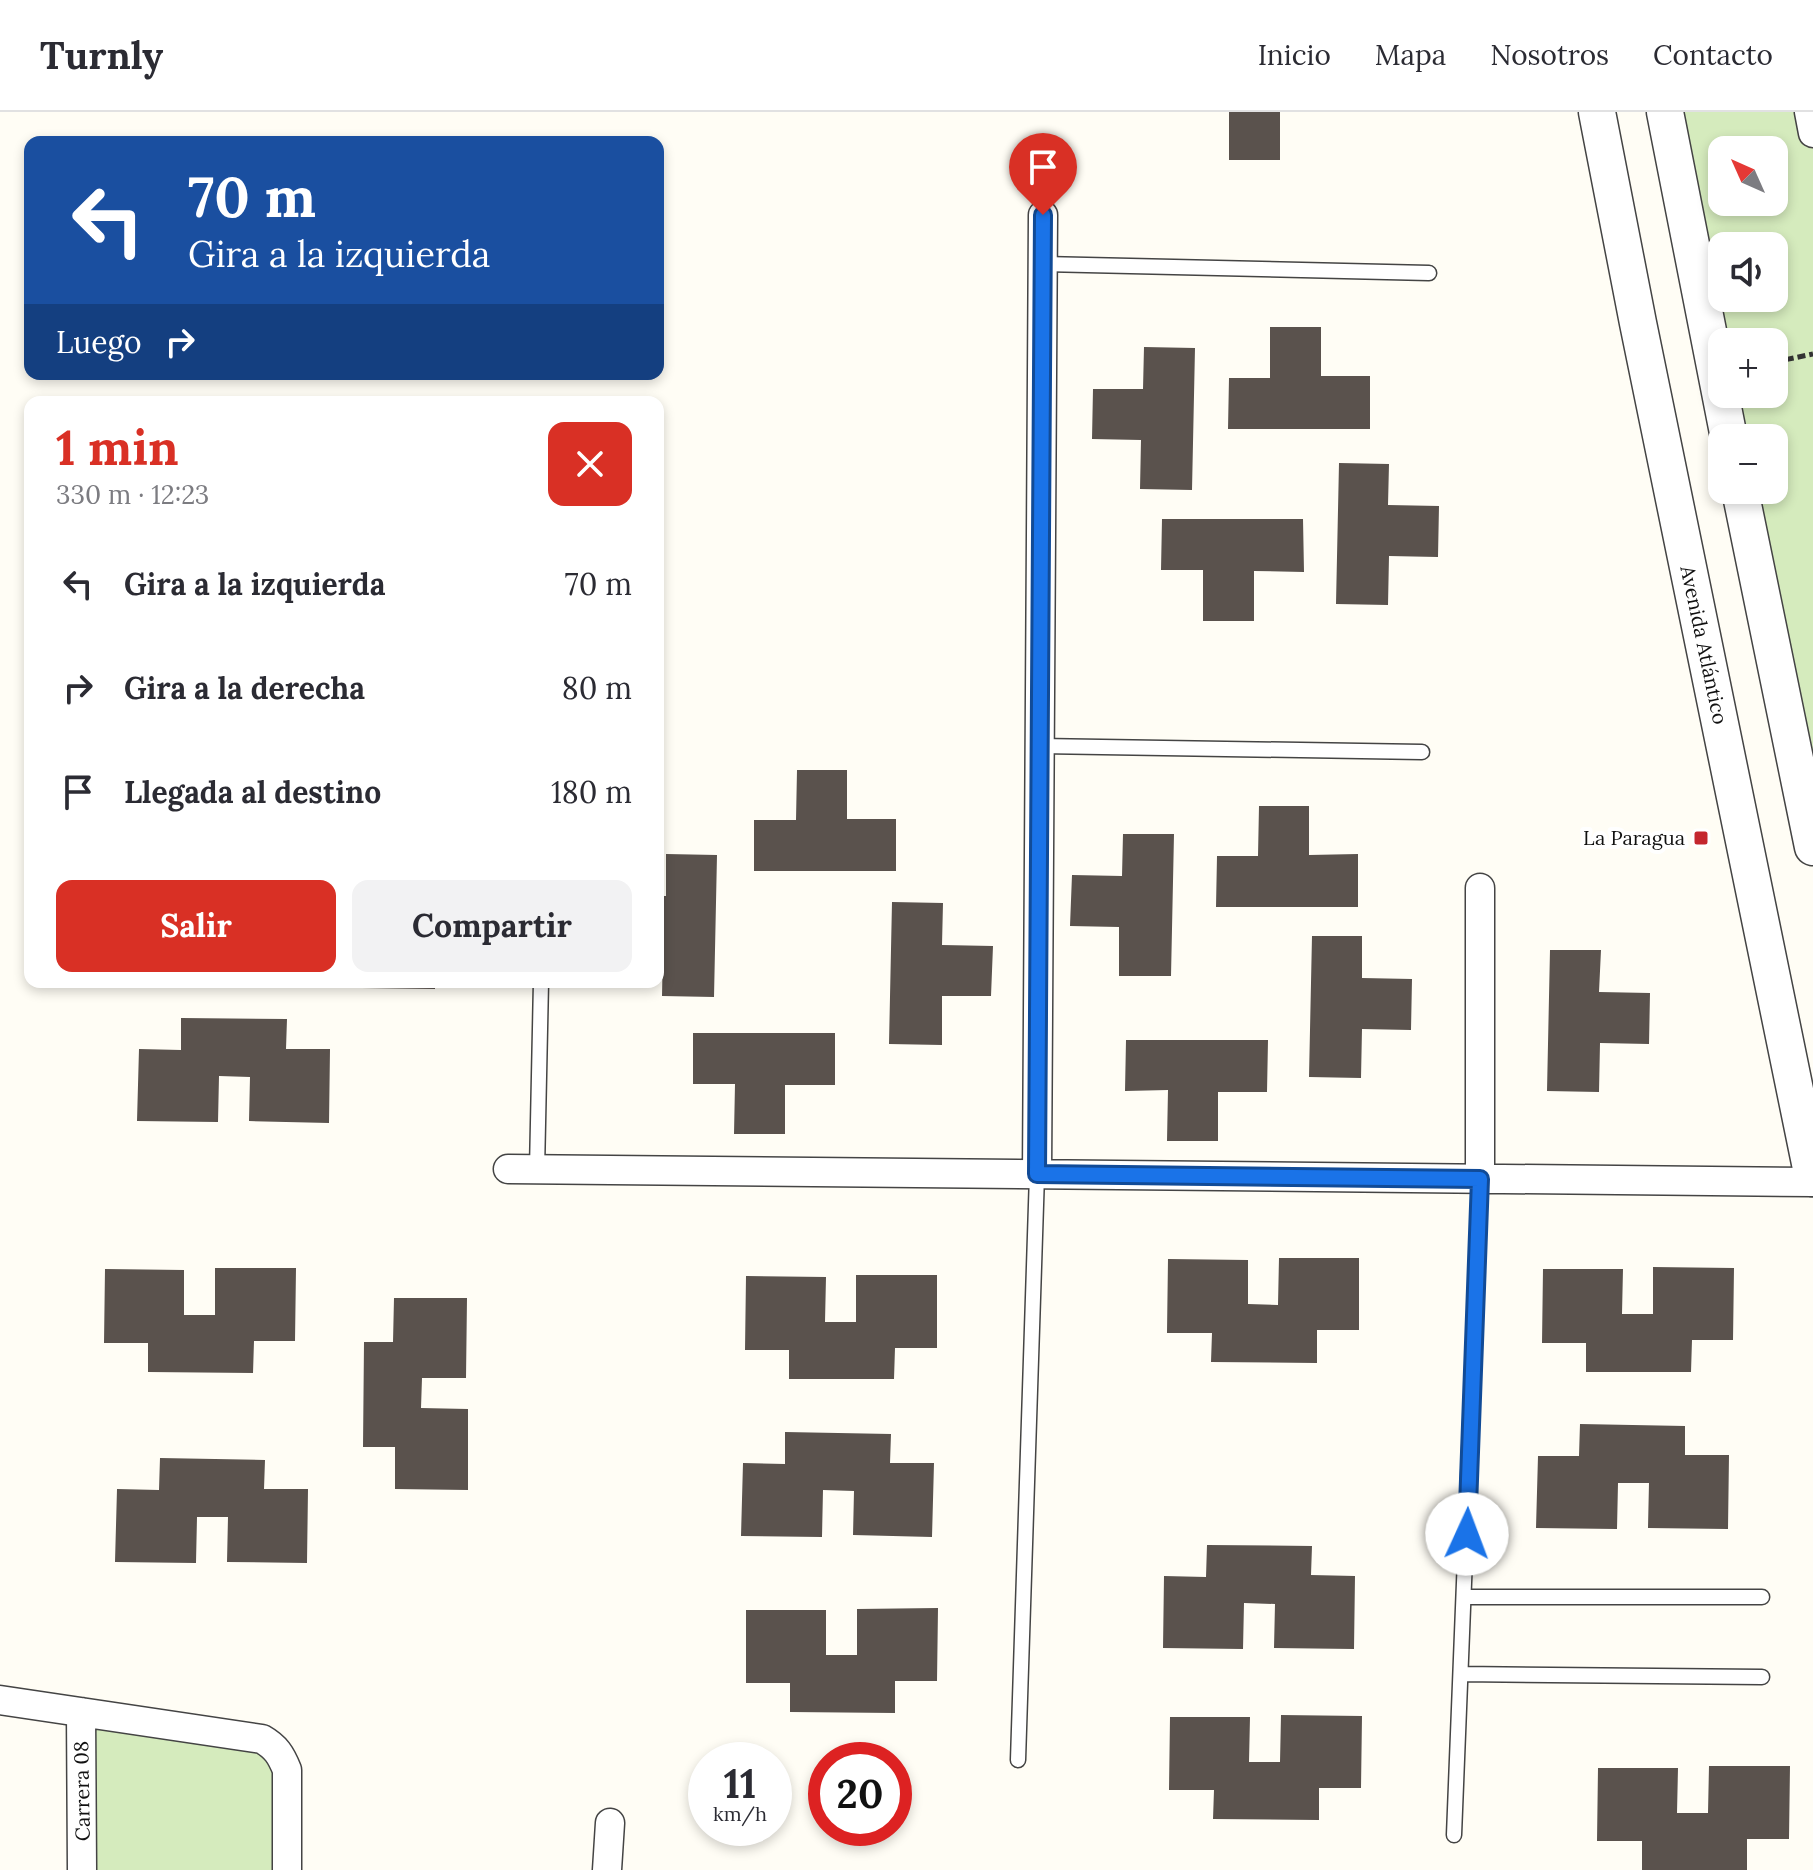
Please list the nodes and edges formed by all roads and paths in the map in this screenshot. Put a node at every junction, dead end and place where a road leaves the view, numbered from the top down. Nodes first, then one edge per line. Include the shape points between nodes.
1 (1597, 112) edge
2 (1665, 112) edge
3 (1809, 112) edge
4 (1813, 133) edge
5 (1043, 215) dead end
6 (1043, 264) junction
7 (1429, 273) dead end
8 (1813, 354) edge
9 (1788, 359) edge
10 (1726, 424) edge
11 (1743, 504) edge
12 (1040, 746) junction
13 (1422, 752) dead end
14 (1811, 825) edge
15 (1480, 888) dead end
16 (541, 988) edge
17 (508, 1169) dead end
18 (537, 1170) junction
19 (1037, 1174) junction
20 (1480, 1179) junction
21 (1813, 1180) edge
22 (1464, 1597) junction
23 (1762, 1597) dead end
24 (1461, 1674) junction
25 (1762, 1677) dead end
26 (0, 1700) edge
27 (81, 1712) junction
28 (1018, 1760) dead end
29 (610, 1823) dead end
30 (1454, 1835) dead end
31 (82, 1870) edge
32 (287, 1870) edge
33 (607, 1870) edge

1 - 21 street, Avenida Atlántico
2 - 10 street
3 - 4 street
5 - 6 street
6 - 7 lane
6 - 12 street
8 - 9 path
11 - 14 street
12 - 13 lane
12 - 19 street
15 - 20 street
16 - 18 lane
17 - 18 street
18 - 19 street
19 - 20 street
19 - 28 lane
20 - 21 street
20 - 22 lane
22 - 23 lane
22 - 24 lane
24 - 25 lane
24 - 30 lane
26 - 27 street
27 - 31 street, Carrera 08
27 - 32 street via 262,1739 273,1745 287,1770
29 - 33 street

